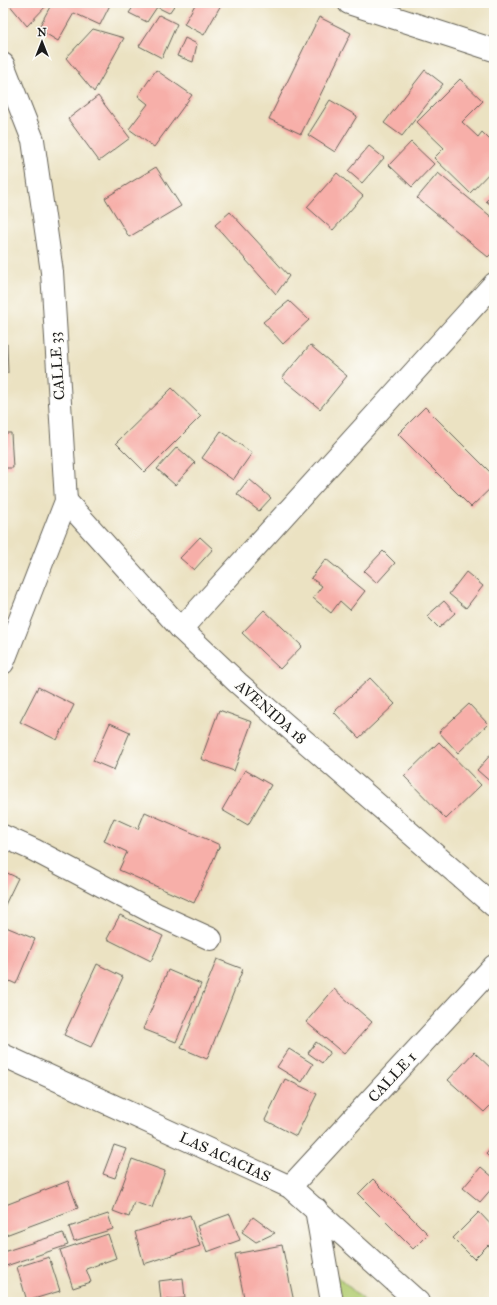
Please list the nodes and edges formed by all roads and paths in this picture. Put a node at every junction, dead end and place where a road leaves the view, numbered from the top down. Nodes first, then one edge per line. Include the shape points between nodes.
1 (349, 3) edge
2 (494, 50) edge
3 (3, 64) edge
4 (494, 284) edge
5 (66, 501) junction
6 (181, 629) junction
7 (3, 663) edge
8 (3, 836) edge
9 (494, 906) edge
10 (211, 939) dead end
11 (494, 966) edge
12 (3, 1055) edge
13 (290, 1187) junction
14 (316, 1210) junction
15 (332, 1302) edge
16 (418, 1302) edge

1 - 2 street
3 - 5 street, CALLE 33 via 33,140 52,272
4 - 6 street
5 - 6 street, AVENIDA 18
5 - 7 street, CALLE 33
6 - 9 street, AVENIDA 18 via 238,683
8 - 10 street via 156,914
11 - 13 street, CALLE 1
12 - 13 street, LAS ACACIAS
13 - 14 street, LAS ACACIAS
14 - 15 street
14 - 16 street, LAS ACACIAS

